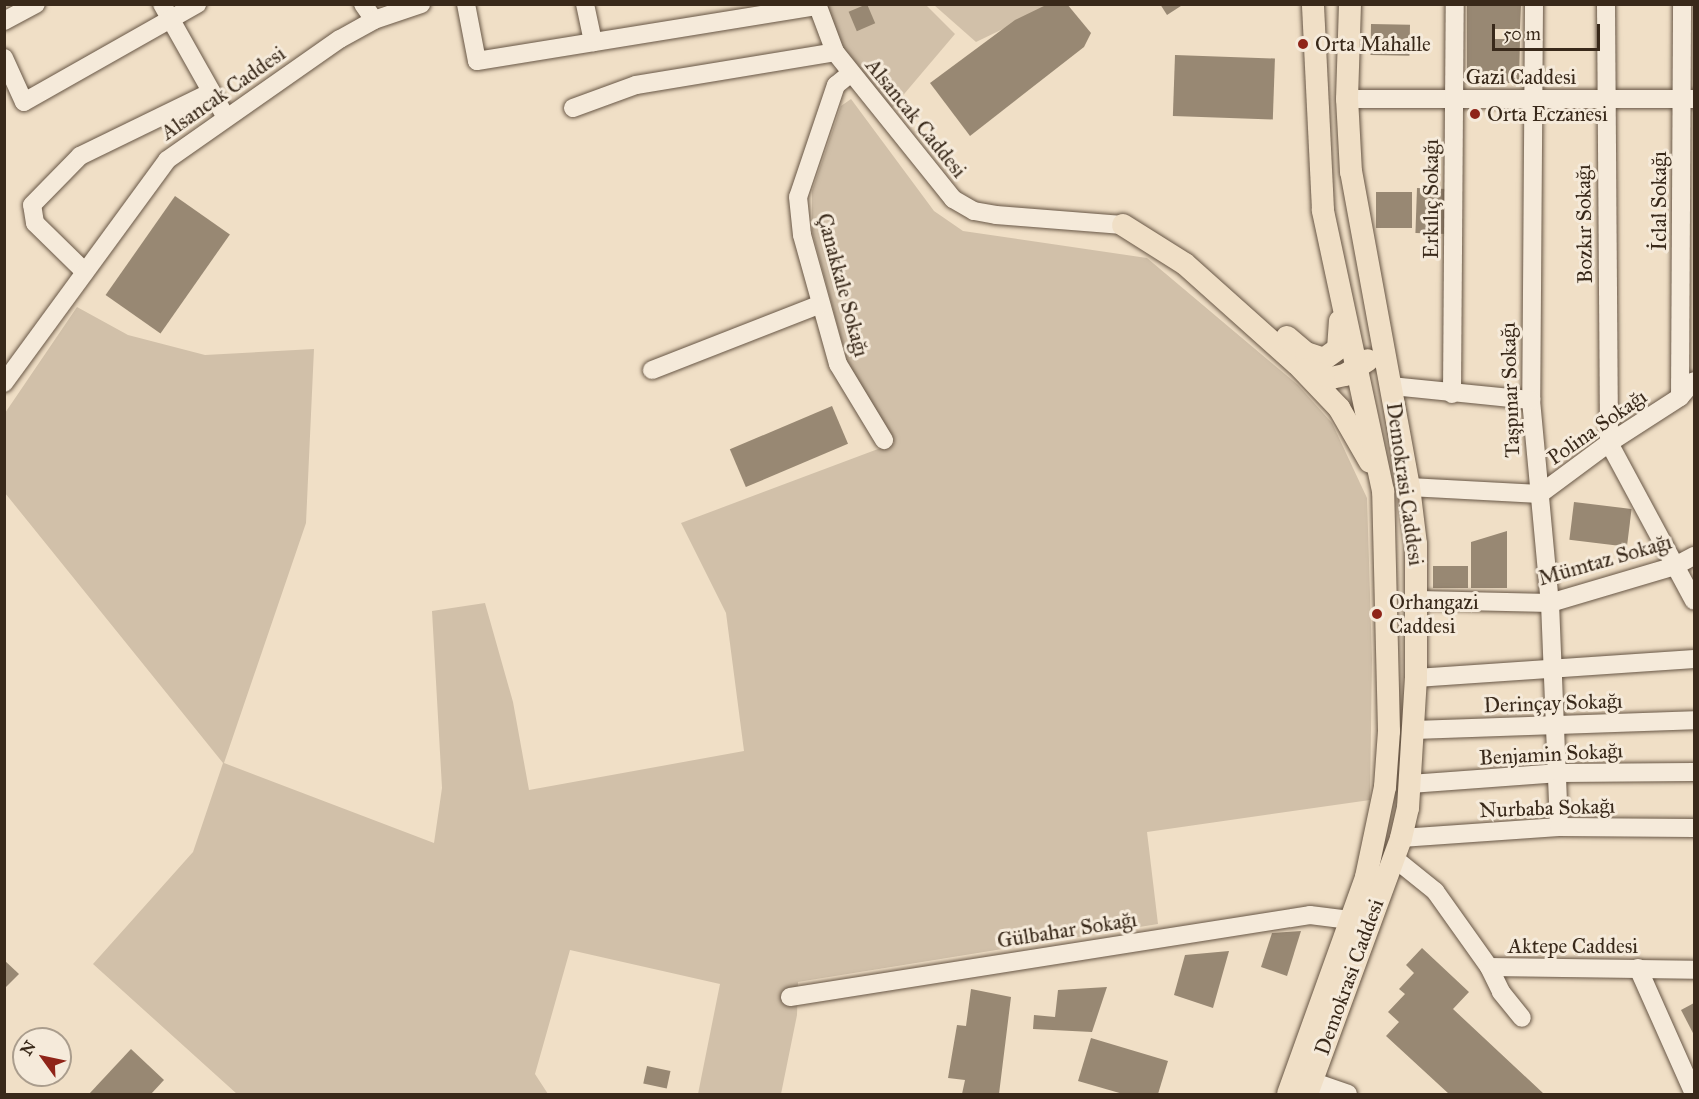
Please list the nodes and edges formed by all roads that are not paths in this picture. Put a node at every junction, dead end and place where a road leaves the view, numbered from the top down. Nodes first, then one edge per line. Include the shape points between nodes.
1 (36, 4) edge
2 (197, 4) edge
3 (363, 4) edge
4 (422, 4) edge
5 (466, 4) edge
6 (585, 4) edge
7 (1313, 4) edge
8 (1350, 4) edge
9 (1455, 4) edge
10 (1534, 4) edge
11 (1606, 4) edge
12 (1682, 4) edge
13 (818, 5) edge
14 (166, 12) edge
15 (374, 20) junction
16 (4, 21) edge
17 (593, 42) junction
18 (835, 52) junction
19 (4, 58) edge
20 (852, 73) junction
21 (211, 92) junction
22 (1347, 99) junction
23 (1454, 99) junction
24 (1531, 99) junction
25 (1605, 99) junction
26 (1688, 99) edge
27 (573, 108) dead end
28 (225, 116) junction
29 (1320, 138) junction
30 (1124, 225) junction
31 (85, 272) junction
32 (1338, 278) junction
33 (821, 304) junction
34 (1381, 334) junction
35 (1297, 364) junction
36 (1358, 369) junction
37 (652, 370) dead end
38 (1695, 381) edge
39 (4, 383) edge
40 (1392, 386) junction
41 (1452, 394) junction
42 (1680, 397) junction
43 (1531, 400) junction
44 (884, 440) dead end
45 (1609, 443) junction
46 (1409, 487) junction
47 (1383, 491) junction
48 (1540, 494) junction
49 (1695, 556) edge
50 (1675, 566) junction
51 (1418, 600) junction
52 (1695, 601) edge
53 (1550, 603) junction
54 (1695, 659) edge
55 (1553, 669) junction
56 (1416, 678) junction
57 (1695, 720) edge
58 (1556, 726) junction
59 (1414, 730) junction
60 (1695, 772) edge
61 (1560, 773) junction
62 (1410, 784) junction
63 (1559, 827) junction
64 (1695, 828) edge
65 (1397, 848) junction
66 (1373, 911) junction
67 (1350, 920) junction
68 (1489, 968) junction
69 (1638, 968) junction
70 (1695, 970) edge
71 (790, 997) dead end
72 (1522, 1018) dead end
73 (1316, 1089) edge
74 (1695, 1094) edge
75 (1288, 1095) edge
76 (1348, 1095) edge

1 - 16 street
2 - 14 street
3 - 15 street
4 - 15 street, Alsancak Caddesi
5 - 17 street via 477,61
6 - 17 street
7 - 29 main road, Demokrasi Caddesi
8 - 22 main road, Demokrasi Caddesi
9 - 23 street, Erkılıç Sokağı
10 - 24 street, Taşpınar Sokağı
11 - 25 street, Bozkır Sokağı
12 - 26 street, İclal Sokağı
13 - 17 street
13 - 18 street, Alsancak Caddesi
14 - 19 street via 24,102
14 - 21 street
15 - 28 street, Alsancak Caddesi
18 - 20 street, Alsancak Caddesi
18 - 27 street via 636,85
20 - 30 street, Alsancak Caddesi via 953,199 974,211
20 - 33 street, Çanakkale Sokağı via 836,85 798,197 802,235
21 - 28 street
21 - 31 street via 80,156 32,205 35,223
22 - 23 street, Gazi Caddesi
22 - 29 main road via 1329,108
22 - 34 main road, Demokrasi Caddesi via 1356,201
23 - 24 street, Gazi Caddesi
23 - 41 street, Erkılıç Sokağı
24 - 25 street, Gazi Caddesi
24 - 43 street, Taşpınar Sokağı
25 - 26 street, Gazi Caddesi
25 - 45 street, Bozkır Sokağı
26 - 42 street, İclal Sokağı
28 - 31 street, Alsancak Caddesi via 166,160
29 - 32 main road, Demokrasi Caddesi via 1323,210
30 - 32 main road via 1150,229 1179,243 1316,358 1332,355 1341,339
30 - 35 main road via 1185,264
31 - 39 street, Alsancak Caddesi
32 - 36 main road, Demokrasi Caddesi
33 - 37 street
33 - 44 street, Çanakkale Sokağı via 838,364
34 - 36 main road via 1376,348
34 - 40 main road, Demokrasi Caddesi
35 - 36 main road via 1331,378
35 - 47 main road via 1339,408
36 - 47 main road, Demokrasi Caddesi
38 - 42 street, Polina Sokağı
40 - 41 street
40 - 46 main road, Demokrasi Caddesi
41 - 43 street
42 - 45 street, Polina Sokağı
43 - 48 street, Taşpınar Sokağı
45 - 48 street, Polina Sokağı
45 - 50 street
46 - 48 street, Polina Sokağı
46 - 51 main road, Demokrasi Caddesi
47 - 67 main road, Demokrasi Caddesi via 1390,656 1385,787 1377,837
48 - 53 street, Taşpınar Sokağı
49 - 50 street, Mümtaz Sokağı
50 - 52 street
50 - 53 street, Mümtaz Sokağı
51 - 53 street, Mümtaz Sokağı
51 - 56 main road, Demokrasi Caddesi
53 - 55 street, Taşpınar Sokağı
54 - 55 street
55 - 56 street
55 - 58 street, Taşpınar Sokağı
56 - 59 main road, Demokrasi Caddesi
57 - 58 street, Derinçay Sokağı
58 - 59 street, Derinçay Sokağı
58 - 61 street, Taşpınar Sokağı
59 - 62 main road, Demokrasi Caddesi
60 - 61 street, Benjamin Sokağı
61 - 62 street, Benjamin Sokağı
61 - 63 street, Taşpınar Sokağı
62 - 65 main road, Demokrasi Caddesi
63 - 64 street, Nurbaba Sokağı
63 - 65 street, Nurbaba Sokağı
65 - 66 main road, Demokrasi Caddesi
65 - 68 street, Aktepe Caddesi via 1435,891
66 - 67 main road via 1364,909
66 - 73 main road, Demokrasi Caddesi
67 - 71 street, Gülbahar Sokağı via 1310,915
67 - 75 main road, Demokrasi Caddesi
68 - 69 street, Aktepe Caddesi
68 - 72 street via 1501,992
69 - 70 street, Aktepe Caddesi
69 - 74 street
73 - 76 street

